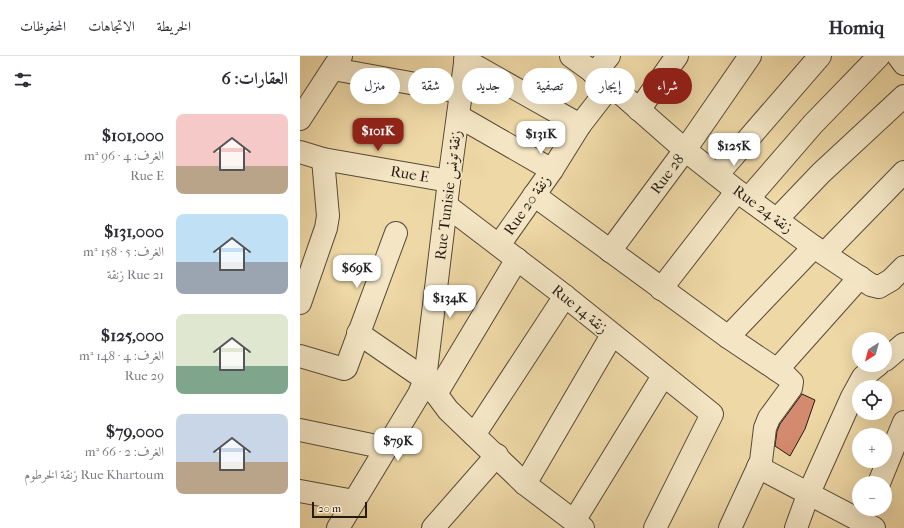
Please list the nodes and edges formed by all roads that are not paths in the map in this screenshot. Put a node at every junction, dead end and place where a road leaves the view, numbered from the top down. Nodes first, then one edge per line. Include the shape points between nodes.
1 (571, 56) edge
2 (609, 56) edge
3 (677, 56) edge
4 (750, 56) edge
5 (820, 56) edge
6 (879, 56) edge
7 (898, 56) edge
8 (466, 58) edge
9 (337, 62) edge
10 (904, 64) edge
11 (587, 68) edge
12 (606, 68) edge
13 (460, 92) junction
14 (904, 96) edge
15 (303, 103) edge
16 (591, 104) edge
17 (632, 104) edge
18 (639, 110) junction
19 (458, 116) junction
20 (580, 126) junction
21 (685, 150) junction
22 (300, 152) edge
23 (324, 159) junction
24 (552, 170) junction
25 (904, 172) edge
26 (717, 175) junction
27 (448, 181) junction
28 (534, 195) junction
29 (742, 195) junction
30 (447, 206) junction
31 (777, 219) junction
32 (396, 233) dead end
33 (499, 245) junction
34 (820, 250) junction
35 (610, 251) junction
36 (517, 260) junction
37 (904, 267) edge
38 (860, 277) junction
39 (661, 289) junction
40 (565, 296) junction
41 (301, 300) edge
42 (358, 333) junction
43 (612, 336) junction
44 (728, 337) junction
45 (904, 344) edge
46 (892, 354) edge
47 (300, 356) edge
48 (777, 370) junction
49 (868, 372) edge
50 (663, 376) junction
51 (430, 387) junction
52 (904, 422) edge
53 (300, 430) edge
54 (474, 435) junction
55 (386, 448) junction
56 (497, 455) junction
57 (758, 468) junction
58 (882, 476) edge
59 (525, 484) junction
60 (300, 491) edge
61 (808, 495) junction
62 (354, 501) junction
63 (866, 522) edge
64 (579, 525) edge
65 (338, 528) edge
66 (433, 528) edge
67 (655, 528) edge
68 (730, 528) edge
69 (796, 528) edge

1 - 11 street, Rue 24 زنقة
2 - 12 street, Rue 20 زنقة
3 - 18 street
4 - 21 street, Rue 28
5 - 26 street
6 - 29 street
7 - 10 street
8 - 13 street, Rue Tunisie زنقة تونس
8 - 20 street
9 - 13 street
9 - 15 street
13 - 19 street, Rue Tunisie زنقة تونس
14 - 31 street via 821,173
16 - 20 street, Rue 20 زنقة
17 - 18 street, Rue 24 زنقة
18 - 21 street, Rue 24 زنقة
19 - 24 street
19 - 27 street, Rue Tunisie زنقة تونس
20 - 24 street, Rue 20 زنقة
21 - 26 street, Rue 24 زنقة
21 - 35 street, Rue 28
22 - 23 street, Rue E
23 - 27 street, Rue E
23 - 41 street via 328,216
24 - 28 street, Rue 20 زنقة
25 - 34 street
26 - 29 street, Rue 24 زنقة
27 - 30 street, Rue Tunisie زنقة تونس
28 - 33 street, Rue 20 زنقة
28 - 35 street
29 - 31 street, Rue 24 زنقة
29 - 39 street
30 - 33 street, Rue 14 زنقة
30 - 51 street, Rue Tunisie زنقة تونس
31 - 34 street, Rue 24 زنقة
32 - 42 street
33 - 36 street, Rue 14 زنقة
34 - 38 street, Rue 24 زنقة
34 - 44 street
35 - 39 street
36 - 40 street, Rue 14 زنقة
36 - 51 street
37 - 38 street, Rue 24 زنقة via 891,280 879,287
38 - 48 street
39 - 44 street
40 - 43 street, Rue 14 زنقة
40 - 54 street
42 - 47 street via 349,364 344,369
42 - 51 street
43 - 50 street, Rue 14 زنقة
43 - 59 street
44 - 48 street
45 - 46 street
48 - 57 street via 790,379 792,384 767,423
49 - 61 street via 858,385
50 - 64 street
50 - 67 street, Rue 14 زنقة via 712,414
51 - 54 street via 448,410
51 - 55 street via 419,394
52 - 58 street
53 - 55 street
54 - 56 street
55 - 62 street
56 - 59 street
56 - 66 street
57 - 61 street
57 - 68 street
59 - 64 street
60 - 62 street
61 - 63 street
61 - 69 street
62 - 65 street

